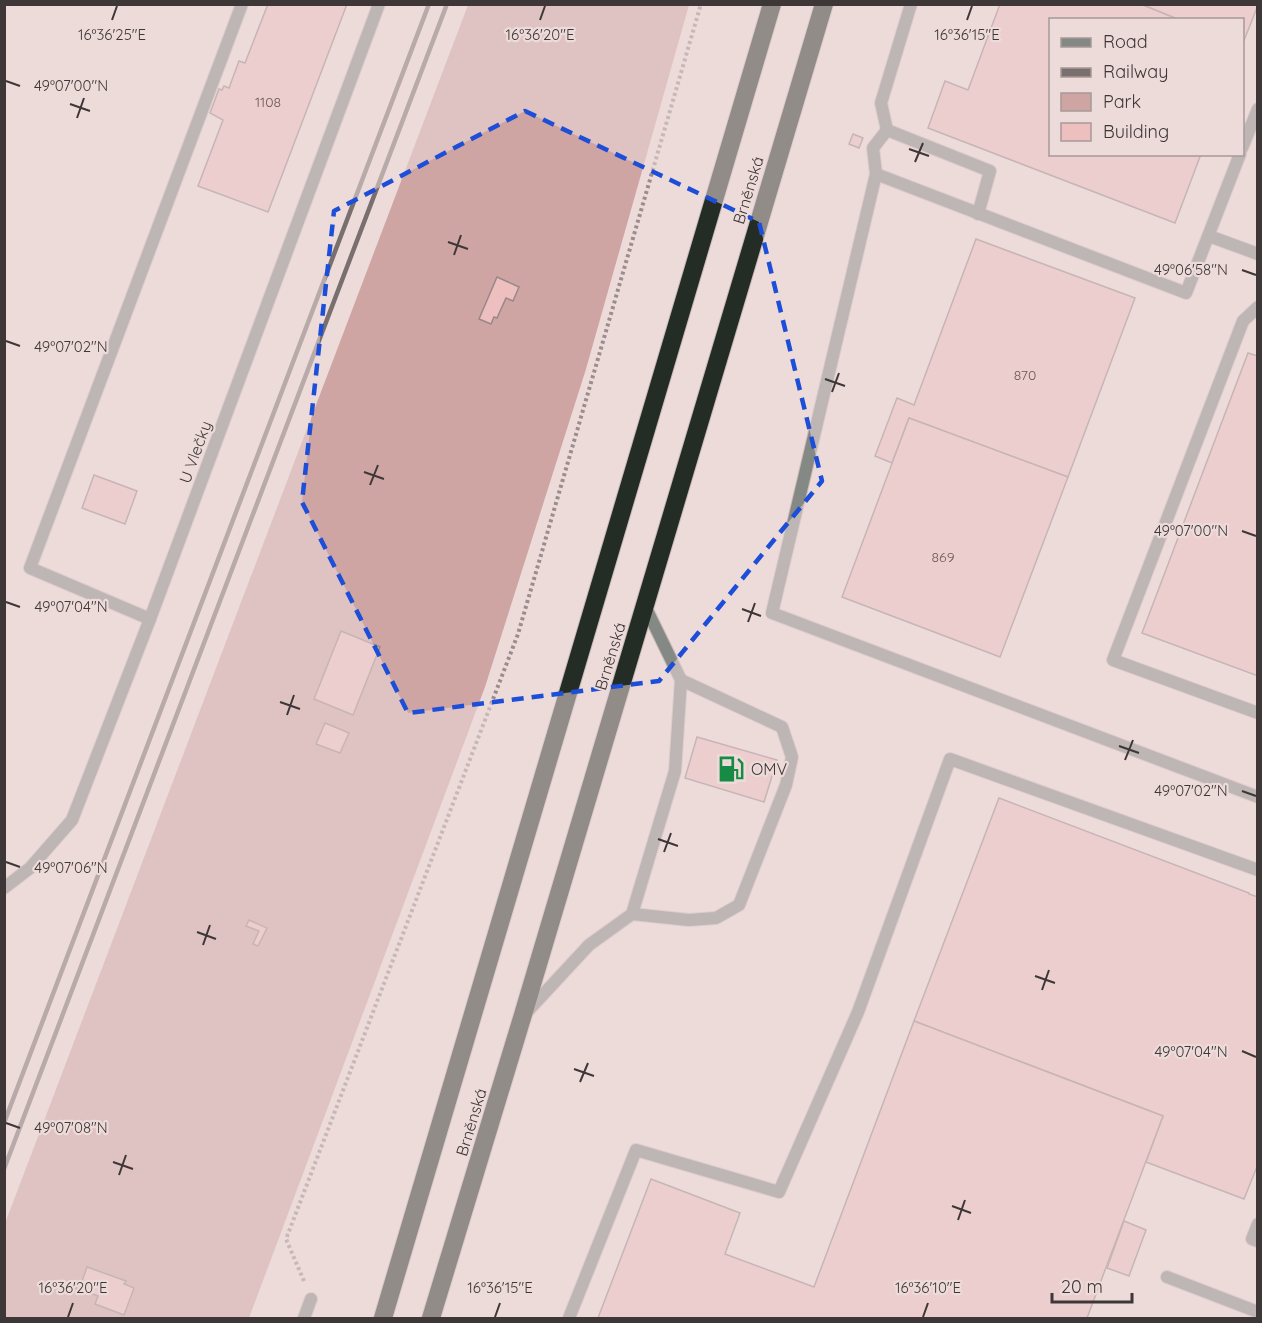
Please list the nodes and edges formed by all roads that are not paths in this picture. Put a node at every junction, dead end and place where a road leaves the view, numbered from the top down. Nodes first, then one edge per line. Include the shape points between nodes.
1 (242, 4) edge
2 (379, 4) edge
3 (772, 4) edge
4 (824, 4) edge
5 (911, 4) edge
6 (1257, 109) edge
7 (887, 130) junction
8 (1244, 143) edge
9 (1239, 156) edge
10 (876, 174) junction
11 (978, 214) junction
12 (1209, 236) junction
13 (1257, 254) edge
14 (1257, 308) edge
15 (645, 606) junction
16 (150, 620) junction
17 (681, 680) junction
18 (1257, 713) edge
19 (1257, 796) edge
20 (1257, 870) edge
21 (4, 888) edge
22 (632, 914) junction
23 (522, 1018) junction
24 (1257, 1224) edge
25 (1257, 1241) edge
26 (1167, 1277) dead end
27 (311, 1299) road end
28 (1257, 1312) edge
29 (304, 1318) edge
30 (383, 1318) edge
31 (431, 1318) edge
32 (568, 1318) edge

1 - 16 street via 30,568
2 - 16 street, U Vlečky
3 - 30 highway, Brněnská
4 - 15 highway, Brněnská
5 - 7 street via 881,103
6 - 8 street
7 - 10 street via 873,148
7 - 11 street via 990,171
9 - 12 street
10 - 11 street
10 - 19 street via 772,613
11 - 12 street via 1186,293
12 - 13 street
14 - 18 street via 1243,321 1113,660
15 - 17 street
15 - 23 highway, Brněnská
16 - 21 street, U Vlečky via 72,820 30,868
17 - 22 street via 675,771
17 - 22 street via 782,727 792,758 786,785 740,905 716,918 689,920
20 - 32 street via 950,759 858,1012 779,1192 636,1149
22 - 23 street via 589,945
23 - 31 highway, Brněnská
24 - 25 street via 1252,1239
26 - 28 street
27 - 29 street

